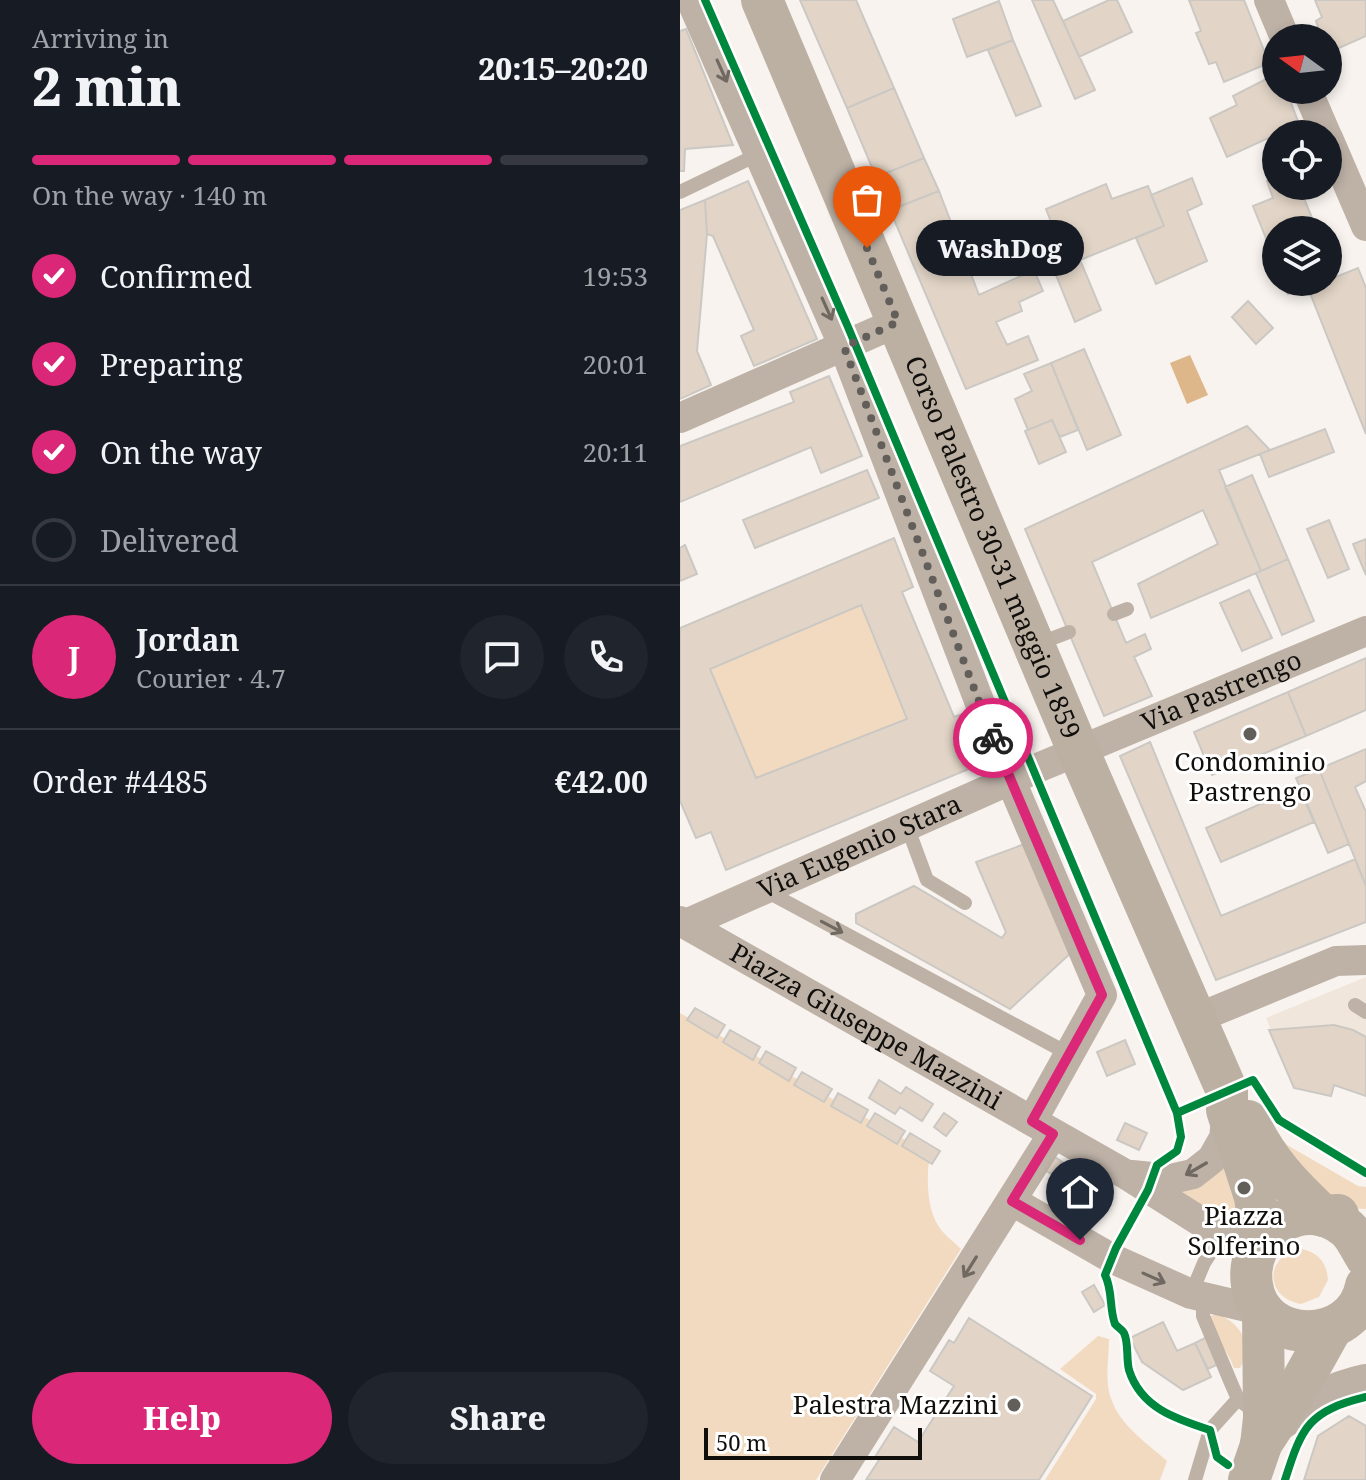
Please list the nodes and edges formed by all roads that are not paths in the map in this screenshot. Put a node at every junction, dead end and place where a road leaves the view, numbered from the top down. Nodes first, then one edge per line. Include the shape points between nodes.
1 (691, 0) edge
2 (762, 0) edge
3 (1269, 0) edge
4 (1279, 24) edge
5 (759, 154) junction
6 (1342, 171) edge
7 (680, 192) edge
8 (1366, 226) edge
9 (898, 322) junction
10 (844, 347) junction
11 (680, 418) edge
12 (1366, 631) edge
13 (1078, 750) junction
14 (1011, 780) junction
15 (907, 826) junction
16 (763, 890) junction
17 (965, 903) dead end
18 (683, 922) edge
19 (1366, 960) edge
20 (1195, 1019) junction
21 (1069, 1054) junction
22 (1228, 1102) junction
23 (1043, 1127) junction
24 (1127, 1175) junction
25 (1012, 1201) junction
26 (1353, 1230) edge
27 (1242, 1236) junction
28 (1366, 1286) edge
29 (1197, 1296) junction
30 (1263, 1311) junction
31 (1320, 1336) junction
32 (1366, 1381) edge
33 (1258, 1433) edge
34 (835, 1480) edge
35 (1195, 1480) edge

1 -> 5 street
2 - 9 main road, Corso Palestro 30-31 maggio 1859
3 - 4 street
5 - 7 lane
5 -> 10 street
6 - 8 street
9 - 10 street
9 - 13 main road, Corso Palestro 30-31 maggio 1859 via 1051,639
10 - 11 street
10 - 14 street
12 - 13 street, Via Pastrengo
13 - 14 street, Via Eugenio Stara
13 - 20 main road, Corso Palestro 30-31 maggio 1859
14 - 15 street, Via Eugenio Stara
14 - 21 street via 1102,995
15 - 16 street, Via Eugenio Stara
15 - 17 lane via 927,880
16 - 18 street, Via Eugenio Stara
16 -> 21 lane
18 - 23 street, Piazza Giuseppe Mazzini
19 - 20 street via 1336,961
20 - 22 main road, Corso Palestro 30-31 maggio 1859
21 - 23 street
22 -> 24 street via 1224,1138 1212,1159 1193,1174 1171,1179
22 - 26 main road, Corso Palestro 30-31 maggio 1859 via 1241,1107 1264,1153 1297,1191
22 - 27 main road, Corso Palestro 30-31 maggio 1859 via 1255,1197
23 - 24 street, Piazza Giuseppe Mazzini
23 - 25 street
24 - 27 street, Piazza Giuseppe Mazzini
25 -> 29 street via 1111,1258
25 -> 34 street
26 - 27 main road via 1296,1216
27 - 29 lane via 1200,1271
27 - 30 main road via 1252,1288
28 - 31 main road via 1351,1315
29 - 30 street
29 - 33 lane
30 - 31 main road via 1278,1324
30 - 33 main road
31 - 32 street via 1336,1361
31 - 33 main road
32 - 33 street via 1299,1408
33 - 35 lane via 1210,1430

